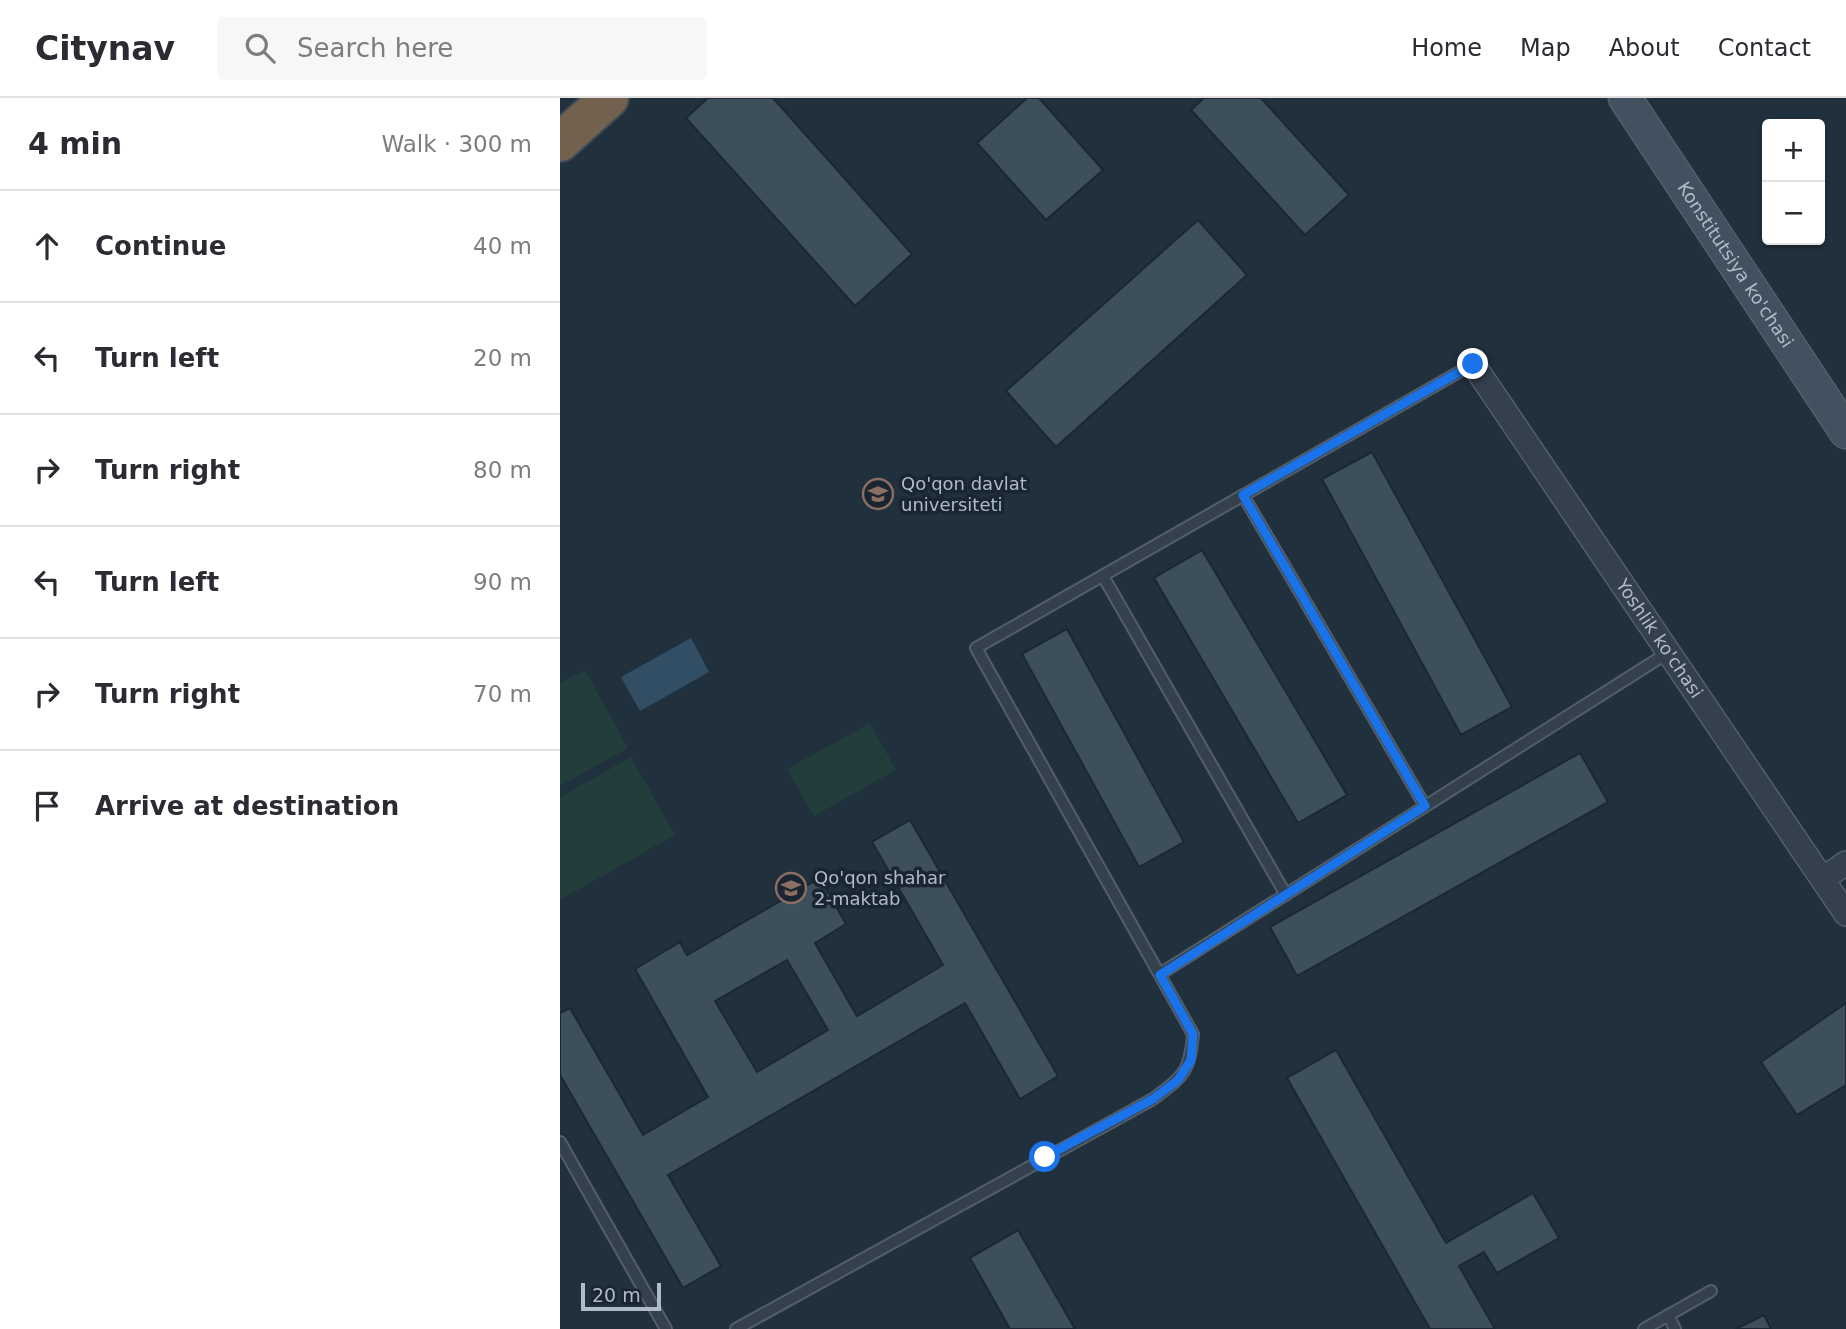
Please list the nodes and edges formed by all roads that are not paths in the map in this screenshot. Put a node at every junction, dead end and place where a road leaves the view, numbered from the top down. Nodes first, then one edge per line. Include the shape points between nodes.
1 (609, 98) edge
2 (1625, 98) edge
3 (560, 142) edge
4 (1473, 364) joint
5 (1846, 432) edge
6 (1243, 495) junction
7 (1103, 576) junction
8 (1669, 652) junction
9 (1425, 806) junction
10 (1846, 863) edge
11 (1822, 879) junction
12 (1286, 895) junction
13 (1846, 914) edge
14 (1160, 975) junction
15 (560, 1142) edge
16 (1711, 1291) dead end
17 (1668, 1315) junction
18 (666, 1329) edge
19 (736, 1329) edge
20 (1644, 1329) edge
21 (1675, 1329) edge

1 - 3 highway
2 - 5 street, Konstitutsiya ko'chasi
4 - 6 lane
4 - 8 street, Yoshlik ko'chasi
6 - 7 lane
6 - 9 lane
7 - 12 lane
7 - 14 lane via 976,648
8 - 9 lane
8 - 11 street, Yoshlik ko'chasi
9 - 12 lane
10 - 11 street
11 - 13 street, Yoshlik ko'chasi
12 - 14 lane
14 - 19 lane via 1193,1034 1191,1060 1178,1080 1153,1099
15 - 18 lane
16 - 17 lane
17 - 20 lane
17 - 21 lane

